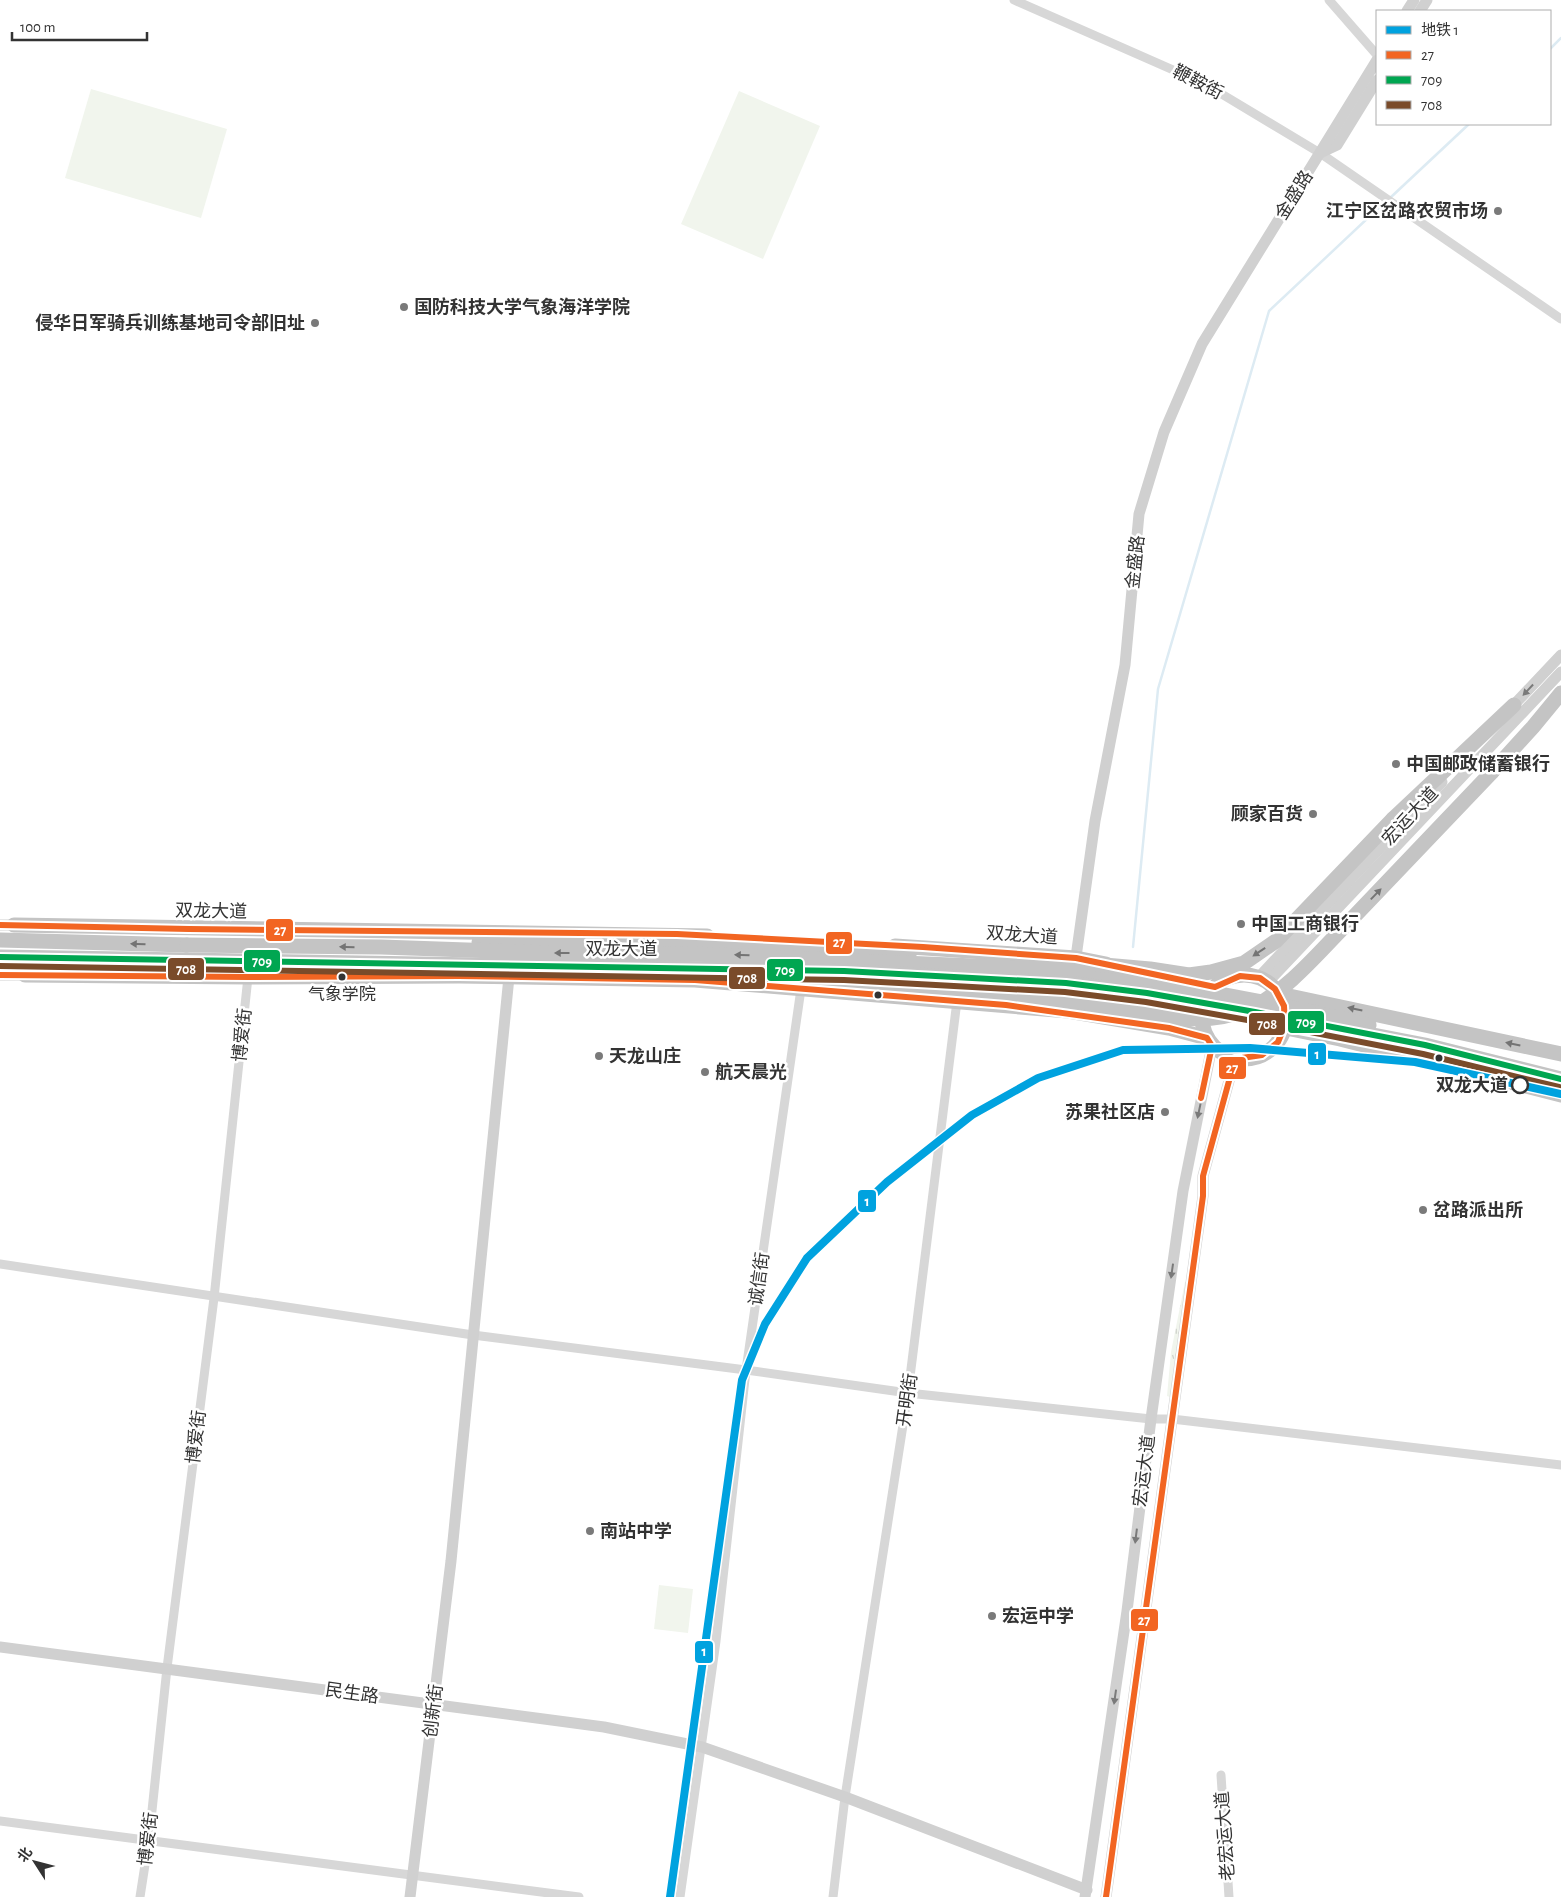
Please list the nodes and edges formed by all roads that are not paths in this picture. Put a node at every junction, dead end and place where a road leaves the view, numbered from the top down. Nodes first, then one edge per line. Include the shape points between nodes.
1 (1014, 0) edge
2 (1329, 0) edge
3 (1376, 54) edge
4 (1376, 62) edge
5 (1376, 82) edge
6 (1320, 152) junction
7 (1561, 319) edge
8 (1561, 655) edge
9 (1561, 672) edge
10 (1561, 693) edge
11 (1514, 706) junction
12 (7, 925) edge
13 (0, 940) edge
14 (381, 947) junction
15 (186, 953) junction
16 (0, 957) edge
17 (1076, 958) junction
18 (694, 968) junction
19 (0, 975) edge
20 (24, 975) joint
21 (248, 977) junction
22 (509, 977) junction
23 (1263, 979) junction
24 (1215, 987) junction
25 (801, 989) junction
26 (1280, 994) junction
27 (957, 1001) junction
28 (1068, 1011) junction
29 (1286, 1028) junction
30 (1209, 1042) junction
31 (1561, 1054) edge
32 (1236, 1059) junction
33 (1561, 1068) edge
34 (1561, 1079) edge
35 (1561, 1095) edge
36 (0, 1264) edge
37 (214, 1298) junction
38 (473, 1335) junction
39 (746, 1370) junction
40 (908, 1393) junction
41 (1172, 1419) junction
42 (1150, 1420) junction
43 (1561, 1465) edge
44 (0, 1647) edge
45 (167, 1668) junction
46 (434, 1704) junction
47 (702, 1747) junction
48 (1221, 1775) dead end
49 (845, 1797) junction
50 (0, 1821) edge
51 (149, 1839) junction
52 (413, 1874) junction
53 (1086, 1894) edge
54 (140, 1897) edge
55 (410, 1897) edge
56 (579, 1897) edge
57 (680, 1897) edge
58 (833, 1897) edge
59 (1106, 1897) edge
60 (1229, 1897) edge

1 - 6 street, 鞭鞍街 via 1205,84
2 - 3 street
4 - 6 street, 金盛路
5 - 6 street, 金盛路 via 1337,145
6 - 7 street, 鞭鞍街
6 - 17 street, 金盛路 via 1202,344 1161,441 1139,514 1124,666 1095,821
8 -> 11 street, 宏运大道
9 - 23 street, 宏运大道
18 -> 10 highway, bridge via 768,977 1078,1001 1165,1017 1197,1019 1226,1016 1253,1006 1285,985 1411,858
11 -> 14 highway, bridge via 1393,819 1276,941 1244,963 1211,972 1189,976 1150,969 1016,958 712,942 501,940
11 - 23 street, 宏运大道
12 - 17 highway, 双龙大道 via 677,934
15 -> 13 highway, 双龙大道
14 -> 15 highway, 双龙大道, bridge
33 -> 14 highway, 双龙大道, bridge via 1300,1009 1157,982 1060,970 694,954
15 - 16 highway, 双龙大道
15 - 18 highway, 双龙大道, bridge
17 - 24 highway, 双龙大道
17 - 28 street, 金盛路
18 - 34 highway, 双龙大道, bridge via 844,971 1066,983 1147,992 1425,1045
19 - 20 street
20 - 21 highway, 双龙大道
21 - 22 highway, 双龙大道
21 - 37 street, 博爱街
22 - 25 highway, 双龙大道 via 695,980
22 - 38 street, 创新街
23 - 24 highway via 1237,975
23 - 26 highway
24 - 30 highway via 1202,1011 1202,1025
25 - 27 highway, 双龙大道
25 - 39 street, 诚信街
26 - 29 highway via 1287,1016
31 -> 26 highway
27 - 28 highway, 双龙大道
27 - 40 street, 开明街
28 - 30 highway, 双龙大道 via 1169,1028
29 - 32 highway via 1273,1049 1262,1056
29 - 35 highway
30 - 32 highway via 1223,1055
30 -> 42 street, 宏运大道 via 1183,1191
32 - 41 street, 宏运大道 via 1203,1176 1203,1196
36 - 37 street
37 - 38 street
37 - 45 street, 博爱街
38 - 39 street
38 - 46 street, 创新街
39 - 40 street
39 - 47 street, 诚信街
40 - 42 street
40 - 49 street, 开明街
41 - 42 street
41 - 43 street
41 - 59 street, 宏运大道
42 -> 53 street, 宏运大道 via 1127,1611
44 - 45 street, 民生路
45 - 46 street, 民生路
45 - 51 street, 博爱街
46 - 47 street, 民生路 via 604,1727
46 - 52 street, 创新街
47 - 49 street, 民生路
47 - 57 street, 诚信街
48 - 60 street, 老宏运大道
49 - 53 street, 民生路
49 - 58 street, 开明街
50 - 51 street
51 - 52 street
51 - 54 street, 博爱街
52 - 55 street, 创新街
52 - 56 street

